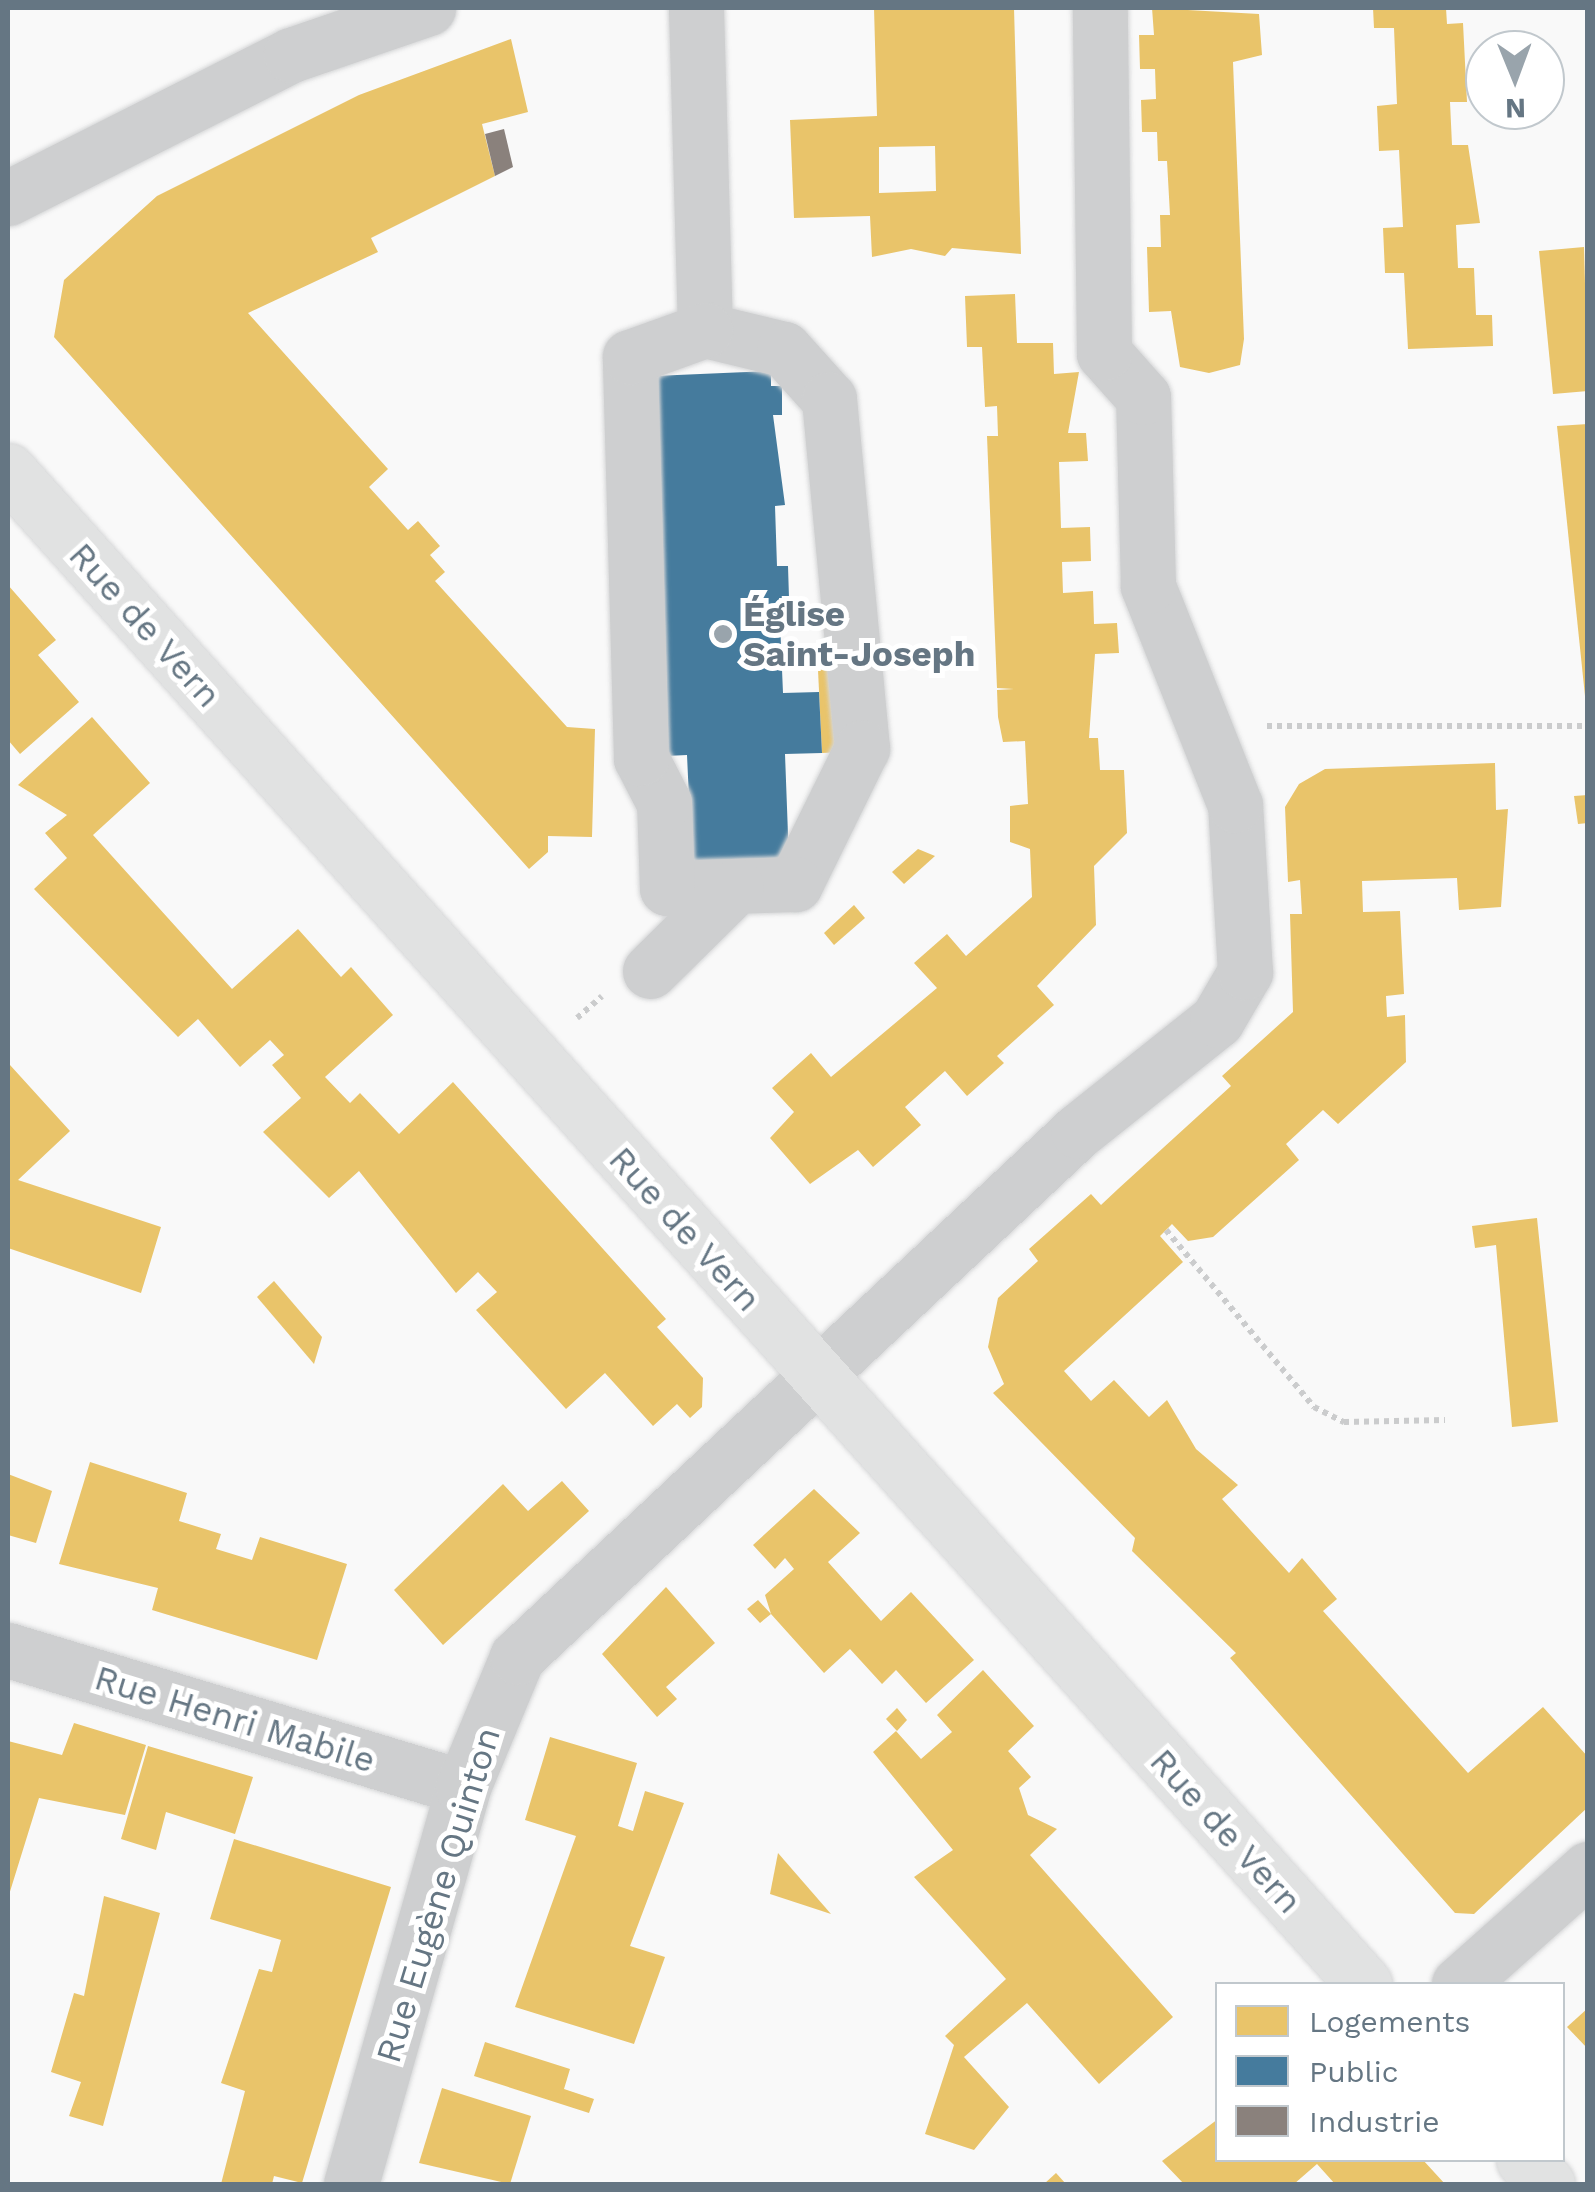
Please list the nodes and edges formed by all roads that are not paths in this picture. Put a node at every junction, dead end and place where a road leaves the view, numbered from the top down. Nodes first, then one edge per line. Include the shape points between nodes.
1 (428, 8) edge
2 (696, 8) edge
3 (1100, 8) edge
4 (8, 198) edge
5 (705, 330) junction
6 (8, 470) edge
7 (736, 886) junction
8 (650, 971) road end
9 (819, 1378) junction
10 (8, 1650) edge
11 (463, 1788) junction
12 (1588, 1869) edge
13 (1362, 1982) edge
14 (1462, 1982) edge
15 (1526, 2162) edge
16 (351, 2184) edge
17 (1546, 2184) edge

1 - 4 street via 291,55
2 - 5 street
3 - 9 street, Rue Eugène Quinton via 1104,353 1143,397 1148,586 1235,805 1246,972 1216,1020 1078,1131
5 - 7 street via 630,357 635,683 641,758 664,803 667,888
5 - 7 street via 784,349 829,399 862,748 795,884
6 - 9 main road, Rue de Vern
7 - 8 street
9 - 11 street, Rue Eugène Quinton via 754,1428 518,1657
9 - 13 main road, Rue de Vern
10 - 11 street, Rue Henri Mabile
11 - 16 street, Rue Eugène Quinton
12 - 14 street
15 - 17 main road

